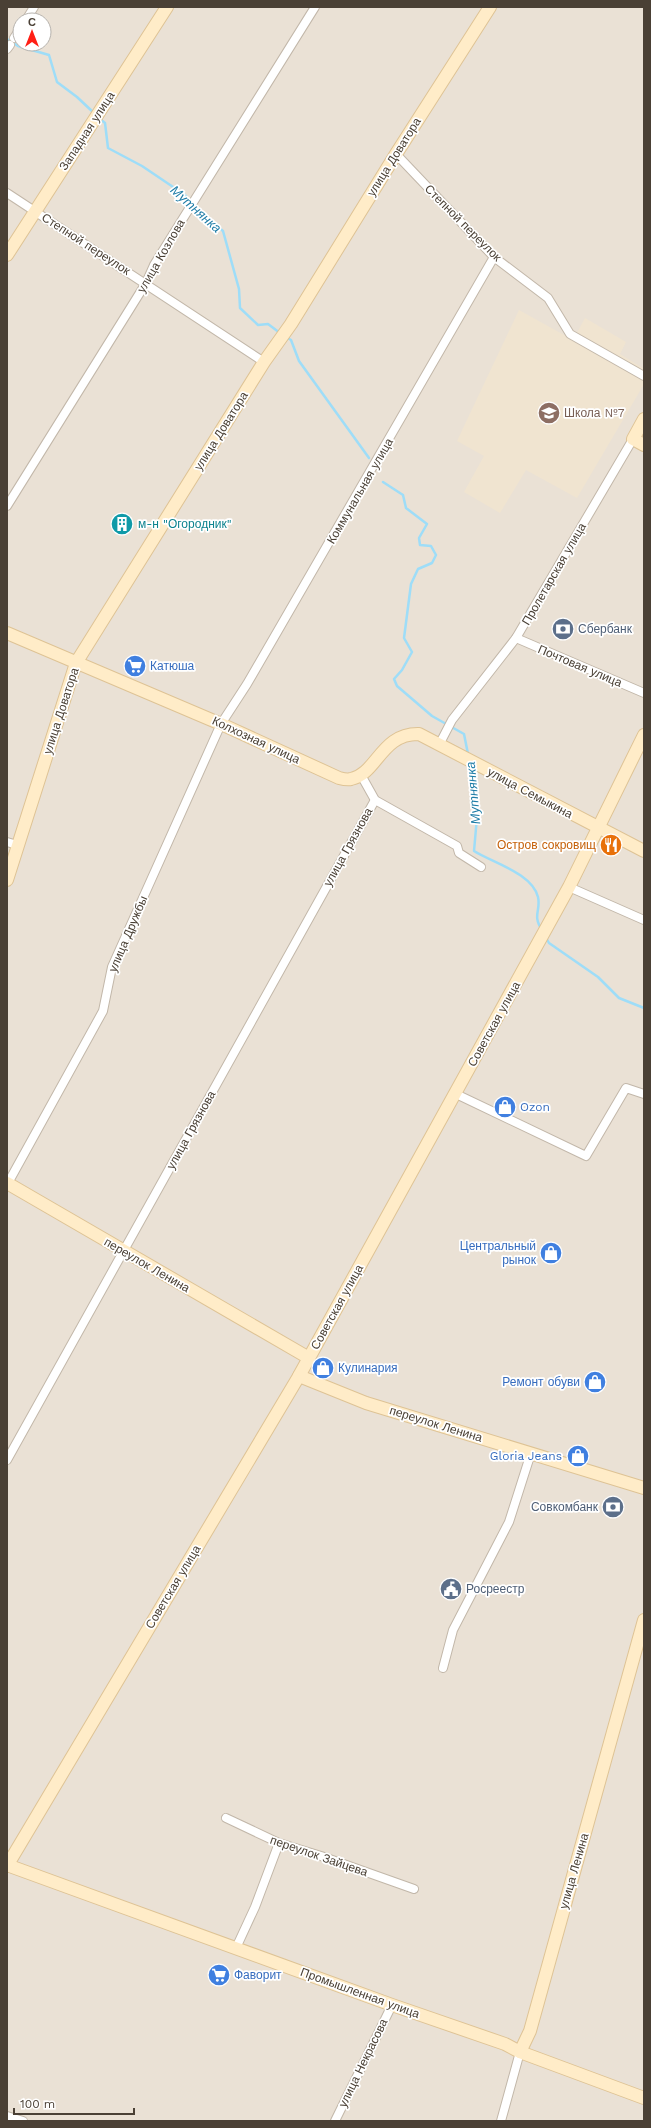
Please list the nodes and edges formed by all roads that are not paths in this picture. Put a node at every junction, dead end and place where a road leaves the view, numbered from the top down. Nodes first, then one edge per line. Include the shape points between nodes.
1 (167, 7) edge
2 (315, 7) edge
3 (490, 7) edge
4 (396, 154) junction
5 (7, 193) edge
6 (35, 211) junction
7 (7, 255) edge
8 (494, 257) junction
9 (146, 283) junction
10 (264, 362) junction
11 (644, 376) edge
12 (644, 419) edge
13 (632, 439) junction
14 (644, 445) edge
15 (7, 506) edge
16 (7, 632) edge
17 (516, 638) junction
18 (76, 664) junction
19 (644, 693) edge
20 (221, 724) junction
21 (644, 735) edge
22 (439, 745) junction
23 (361, 775) junction
24 (375, 800) junction
25 (596, 828) junction
26 (12, 843) edge
27 (644, 852) edge
28 (481, 868) dead end
29 (7, 880) edge
30 (568, 887) junction
31 (644, 920) edge
32 (456, 1094) junction
33 (644, 1094) edge
34 (7, 1183) edge
35 (123, 1251) junction
36 (309, 1358) junction
37 (299, 1376) junction
38 (531, 1453) junction
39 (7, 1460) edge
40 (644, 1488) edge
41 (644, 1620) edge
42 (444, 1668) dead end
43 (226, 1818) dead end
44 (279, 1843) junction
45 (7, 1865) edge
46 (414, 1889) dead end
47 (236, 1948) junction
48 (392, 2005) junction
49 (520, 2052) junction
50 (644, 2098) edge
51 (7, 2116) edge
52 (18, 2120) edge
53 (335, 2121) edge
54 (501, 2121) edge

1 - 6 street, Западная улица
2 - 9 street, улица Козлова via 154,265
3 - 4 street, улица Доватора
4 - 8 street, Степной переулок
4 - 10 street, улица Доватора via 291,324
5 - 6 street, Степной переулок
6 - 7 street, Западная улица
6 - 9 street, Степной переулок
8 - 11 street, Степной переулок via 548,298 570,334
8 - 20 street, Коммунальная улица via 247,684
9 - 10 street, Степной переулок
9 - 15 street, улица Козлова
10 - 18 street, улица Доватора
12 - 13 street, Пролетарская улица
13 - 14 street
13 - 17 street, Пролетарская улица
16 - 18 street, Колхозная улица
17 - 19 street, Почтовая улица
17 - 22 street, Пролетарская улица via 452,721
18 - 20 street, Колхозная улица
18 - 26 street, улица Доватора
20 - 23 street, Колхозная улица via 339,778 351,779
20 - 34 street, улица Дружбы via 112,967 103,1011
21 - 25 street, Советская улица
22 - 23 street, улица Семыкина via 419,734 400,737
22 - 25 street, улица Семыкина
23 - 24 street
24 - 28 street via 457,846 459,853
24 - 35 street, улица Грязнова
25 - 27 street, улица Семыкина
25 - 30 street, Советская улица
26 - 29 street, улица Доватора
30 - 31 street
30 - 32 street, Советская улица
32 - 33 street via 586,1156 626,1088
32 - 36 street, Советская улица
34 - 35 street, переулок Ленина
35 - 36 street, переулок Ленина
35 - 39 street, улица Грязнова
36 - 37 street, Советская улица
37 - 38 street, переулок Ленина via 366,1403
37 - 45 street, Советская улица
38 - 40 street, переулок Ленина
38 - 42 street via 509,1522 453,1630
41 - 49 street, улица Ленина via 530,2031
43 - 44 street, переулок Зайцева
44 - 46 street, переулок Зайцева
44 - 47 street via 255,1907
45 - 47 street, Промышленная улица
47 - 48 street, Промышленная улица
48 - 49 street, Промышленная улица via 505,2044
48 - 53 street, улица Некрасова
49 - 50 street, Промышленная улица
49 - 54 street, улица Ленина
51 - 52 street

